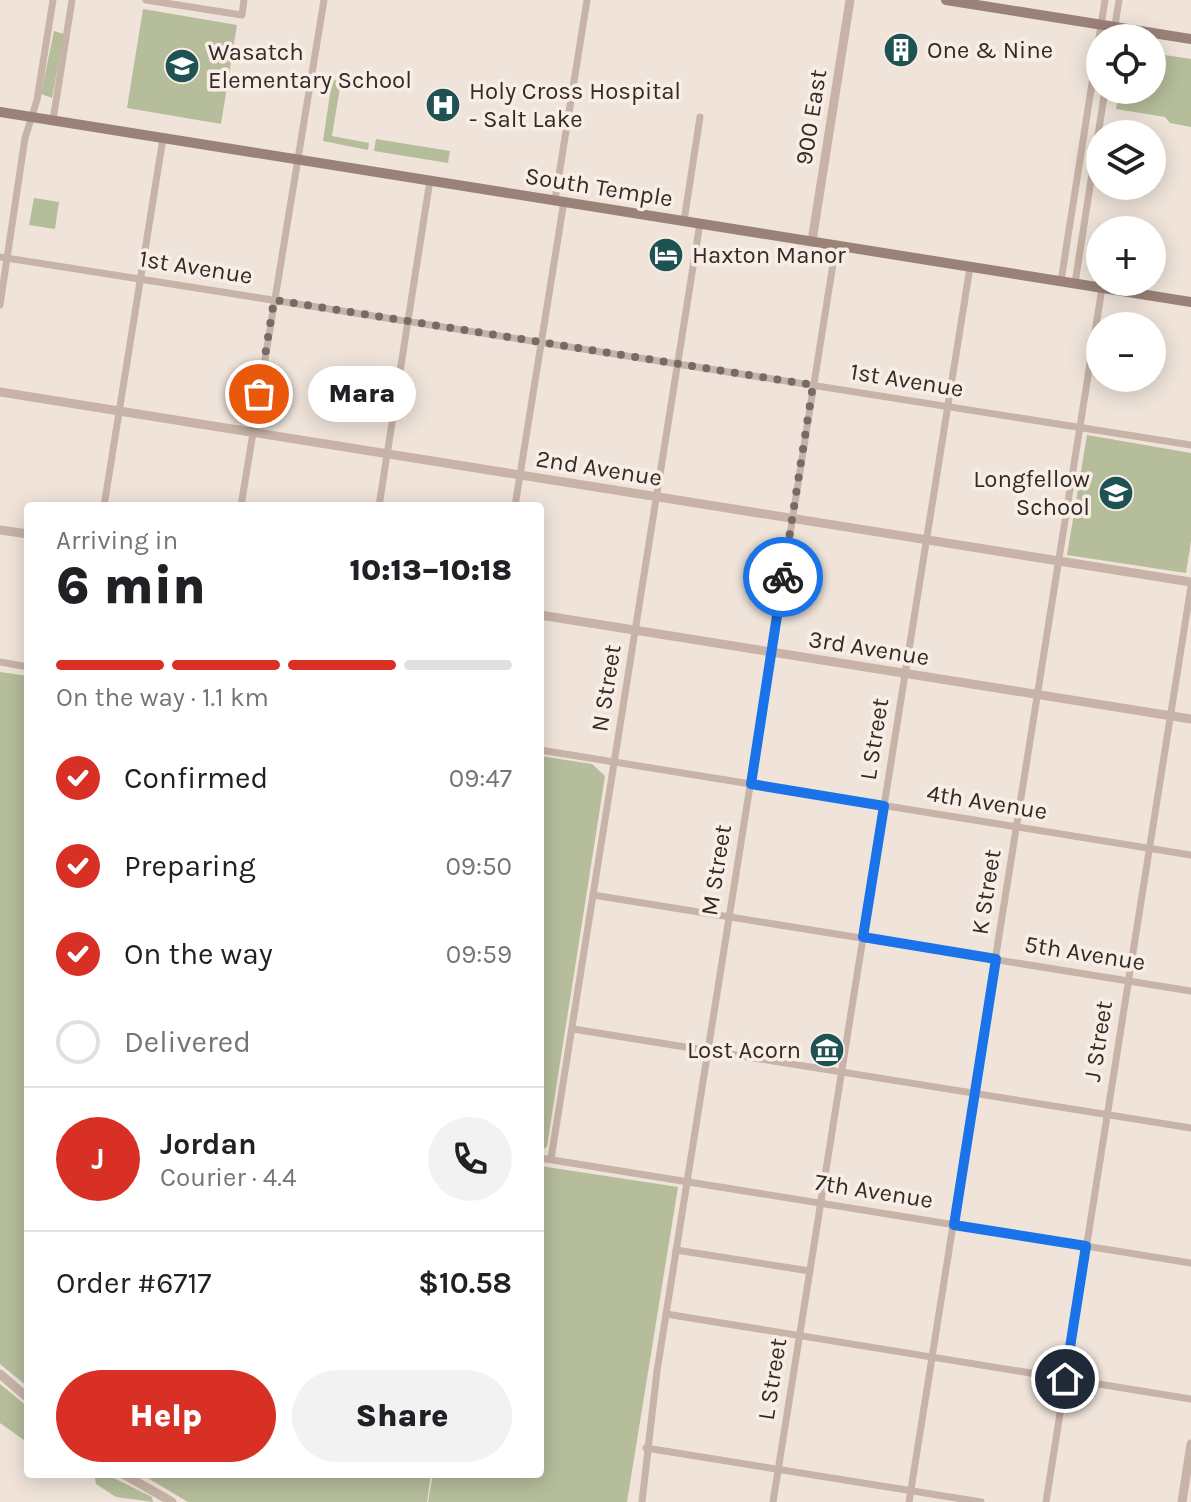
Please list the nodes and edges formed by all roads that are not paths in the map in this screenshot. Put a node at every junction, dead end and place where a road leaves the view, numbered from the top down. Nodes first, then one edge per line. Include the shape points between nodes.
1 (53, 0) edge
2 (72, 0) edge
3 (146, 0) edge
4 (244, 0) edge
5 (324, 0) edge
6 (587, 0) edge
7 (850, 0) edge
8 (946, 0) edge
9 (1105, 0) edge
10 (1119, 0) edge
11 (980, 3) edge
12 (1096, 24) edge
13 (1102, 24) edge
14 (1115, 24) edge
15 (1166, 37) edge
16 (1191, 39) edge
17 (1089, 104) edge
18 (1103, 104) edge
19 (0, 112) edge
20 (1087, 115) junction
21 (33, 117) junction
22 (700, 117) dead end
23 (1101, 117) junction
24 (53, 120) junction
25 (1101, 120) edge
26 (163, 138) junction
27 (297, 159) junction
28 (430, 180) junction
29 (1076, 190) junction
30 (1086, 192) edge
31 (1088, 200) edge
32 (560, 201) junction
33 (684, 221) junction
34 (700, 223) junction
35 (812, 241) junction
36 (836, 245) junction
37 (4, 257) edge
38 (970, 267) junction
39 (140, 279) junction
40 (1061, 281) junction
41 (1075, 283) junction
42 (1086, 285) edge
43 (1101, 296) edge
44 (1153, 296) edge
45 (274, 300) junction
46 (1191, 302) edge
47 (0, 305) edge
48 (407, 321) junction
49 (541, 342) junction
50 (678, 364) junction
51 (813, 385) junction
52 (0, 392) edge
53 (948, 406) junction
54 (120, 412) junction
55 (1080, 427) junction
56 (253, 433) junction
57 (1191, 445) edge
58 (387, 454) junction
59 (520, 476) junction
60 (656, 498) junction
61 (105, 502) edge
62 (242, 502) edge
63 (380, 502) edge
64 (516, 502) edge
65 (792, 519) junction
66 (0, 530) edge
67 (24, 533) edge
68 (925, 540) junction
69 (1059, 561) junction
70 (1191, 584) edge
71 (544, 616) edge
72 (635, 631) junction
73 (771, 652) junction
74 (0, 662) edge
75 (24, 666) edge
76 (904, 674) junction
77 (1037, 695) junction
78 (1170, 716) junction
79 (1191, 719) edge
80 (544, 751) edge
81 (614, 762) junction
82 (751, 784) junction
83 (884, 806) junction
84 (1017, 826) junction
85 (1149, 848) junction
86 (1191, 855) edge
87 (593, 895) junction
88 (729, 917) junction
89 (863, 937) junction
90 (996, 959) junction
91 (1128, 980) junction
92 (1191, 991) edge
93 (573, 1029) junction
94 (708, 1050) junction
95 (841, 1071) junction
96 (974, 1093) junction
97 (1107, 1114) junction
98 (1191, 1128) edge
99 (544, 1158) edge
100 (551, 1159) junction
101 (687, 1182) junction
102 (821, 1203) junction
103 (954, 1225) junction
104 (1086, 1246) junction
105 (676, 1250) junction
106 (1191, 1263) edge
107 (810, 1271) junction
108 (666, 1314) junction
109 (800, 1336) junction
110 (932, 1358) junction
111 (0, 1374) edge
112 (1065, 1379) junction
113 (24, 1395) edge
114 (1191, 1399) edge
115 (1191, 1444) edge
116 (646, 1448) junction
117 (778, 1469) junction
118 (130, 1478) edge
119 (911, 1491) junction
120 (172, 1502) edge
121 (642, 1502) edge
122 (773, 1502) edge
123 (909, 1502) edge
124 (981, 1502) edge
125 (1046, 1502) edge
126 (1182, 1502) edge

1 - 21 street
2 - 24 street
3 - 4 street via 242,15
5 - 27 street
6 - 32 street
7 - 35 street, 900 East
8 - 11 main road
9 - 13 street
10 - 14 street
11 - 12 main road
15 - 16 main road
17 - 20 street
18 - 23 street
19 - 21 main road, South Temple
20 - 23 street
20 - 29 street
21 - 24 main road, South Temple
21 - 37 street
22 - 33 street
23 - 25 street
24 - 26 main road, South Temple
26 - 27 main road, South Temple
26 - 39 street
27 - 28 main road, South Temple
27 - 45 street
28 - 32 main road, South Temple
28 - 48 street
29 - 30 street
29 - 40 street
31 - 41 street
32 - 33 main road, South Temple
32 - 49 street
33 - 34 main road, South Temple
34 - 35 main road, South Temple
34 - 50 street, N Street
35 - 36 main road, South Temple
36 - 38 main road, South Temple
36 - 51 street, M Street
37 - 39 street, 1st Avenue
37 - 47 street
38 - 40 main road, South Temple
38 - 53 street, L Street
39 - 45 street, 1st Avenue
39 - 54 street
40 - 41 main road, South Temple
41 - 42 main road, South Temple
43 - 55 street, K Street
44 - 46 main road, South Temple
45 - 48 street, 1st Avenue
45 - 56 street
48 - 49 street, 1st Avenue
48 - 58 street
49 - 50 street, 1st Avenue
49 - 59 street
50 - 51 street, 1st Avenue
50 - 60 street, N Street
51 - 53 street, 1st Avenue
51 - 65 street, M Street
52 - 54 street, 2nd Avenue
53 - 55 street, 1st Avenue
53 - 68 street, L Street
54 - 56 street, 2nd Avenue
54 - 61 street
55 - 57 street, 1st Avenue
55 - 69 street, K Street
56 - 58 street, 2nd Avenue
56 - 62 street
58 - 59 street, 2nd Avenue
58 - 63 street
59 - 60 street, 2nd Avenue
59 - 64 street
60 - 65 street, 2nd Avenue
60 - 72 street, N Street
65 - 68 street, 2nd Avenue
65 - 73 street, M Street
66 - 67 street
68 - 69 street, 2nd Avenue
68 - 76 street, L Street
69 - 70 street, 2nd Avenue
69 - 77 street, K Street
70 - 78 street, J Street
71 - 72 street, 3rd Avenue
72 - 73 street, 3rd Avenue
72 - 81 street, N Street
73 - 76 street, 3rd Avenue
73 - 82 street, M Street
74 - 75 street
76 - 77 street, 3rd Avenue
76 - 83 street, L Street
77 - 78 street, 3rd Avenue
77 - 84 street, K Street
78 - 79 street, 3rd Avenue
78 - 85 street, J Street
80 - 81 street, 4th Avenue
81 - 82 street, 4th Avenue
81 - 87 street, N Street
82 - 83 street, 4th Avenue
82 - 88 street, M Street
83 - 84 street, 4th Avenue
83 - 89 street, L Street
84 - 85 street, 4th Avenue
84 - 90 street, K Street
85 - 86 street, 4th Avenue
85 - 91 street, J Street
87 - 88 street, 5th Avenue
87 - 93 street, N Street
88 - 89 street, 5th Avenue
88 - 94 street, M Street
89 - 90 street, 5th Avenue
89 - 95 street, L Street
90 - 91 street, 5th Avenue
90 - 96 street, K Street
91 - 92 street, 5th Avenue
91 - 97 street, J Street
93 - 94 street
93 - 100 street, N Street
94 - 95 street
94 - 101 street, M Street
95 - 96 street
95 - 102 street, L Street
96 - 97 street
96 - 103 street, K Street
97 - 98 street
97 - 104 street, J Street
99 - 100 street, 7th Avenue
100 - 101 street, 7th Avenue
101 - 102 street, 7th Avenue
101 - 105 street, M Street
102 - 103 street, 7th Avenue
102 - 107 street, L Street
103 - 104 street, 7th Avenue
103 - 110 street, K Street
104 - 106 street, 7th Avenue
104 - 112 street, J Street
105 - 107 street
105 - 108 street, M Street
107 - 109 street, L Street
108 - 109 street
108 - 116 street, M Street
109 - 110 street
109 - 117 street, L Street
110 - 112 street
110 - 119 street, K Street
111 - 113 street
112 - 114 street
112 - 125 street, J Street
115 - 126 street
116 - 117 street
116 - 121 street, M Street
117 - 119 street
117 - 122 street, L Street
118 - 120 street
119 - 123 street, K Street
119 - 124 street

